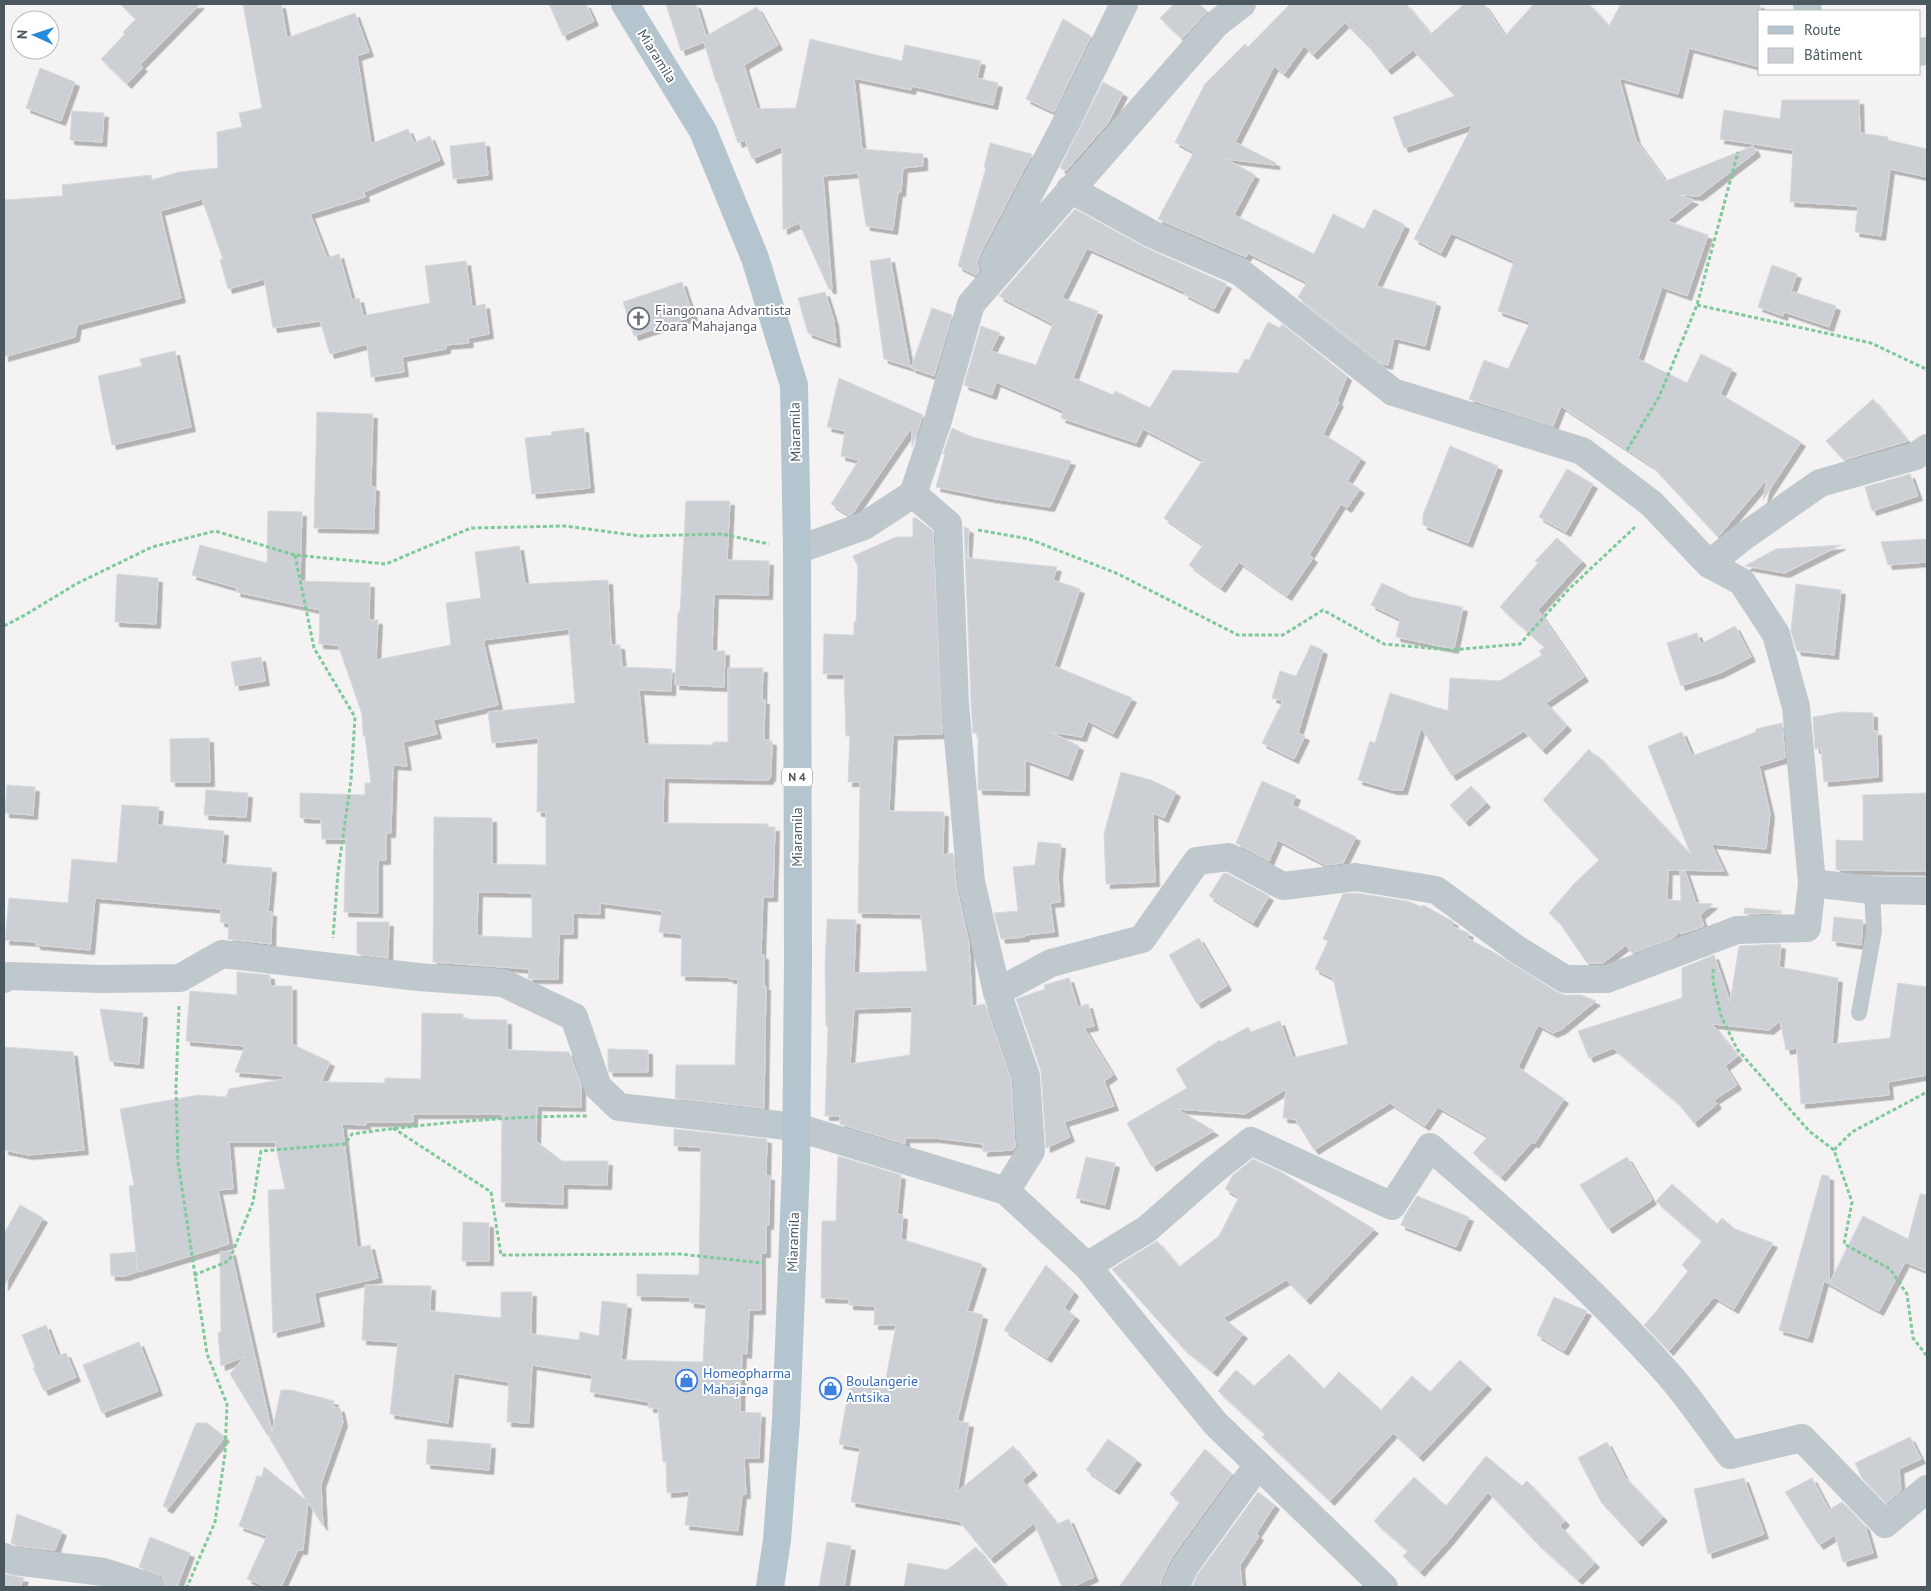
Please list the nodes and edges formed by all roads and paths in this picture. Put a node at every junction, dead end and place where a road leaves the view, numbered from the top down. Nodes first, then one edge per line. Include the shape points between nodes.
1 (625, 4) edge
2 (1124, 4) edge
3 (1242, 4) edge
4 (1738, 152) dead end
5 (1070, 189) junction
6 (972, 304) junction
7 (1698, 305) junction
8 (1927, 371) edge
9 (1927, 448) edge
10 (1612, 474) junction
11 (913, 494) junction
12 (1652, 504) junction
13 (948, 524) junction
14 (797, 550) junction
15 (295, 555) junction
16 (1710, 564) junction
17 (4, 626) edge
18 (1812, 883) junction
19 (1872, 890) junction
20 (1927, 891) edge
21 (1711, 941) junction
22 (330, 966) junction
23 (180, 978) junction
24 (4, 979) edge
25 (997, 992) junction
26 (1859, 1013) dead end
27 (1927, 1092) edge
28 (619, 1108) junction
29 (796, 1127) junction
30 (393, 1128) junction
31 (1834, 1150) junction
32 (1006, 1190) junction
33 (1087, 1266) junction
34 (793, 1271) junction
35 (194, 1275) junction
36 (1927, 1356) edge
37 (1258, 1464) junction
38 (1927, 1488) edge
39 (4, 1558) edge
40 (151, 1587) edge
41 (187, 1587) edge
42 (770, 1587) edge
43 (1175, 1587) edge
44 (1384, 1587) edge

1 - 14 main road, Miaramila / N 4 via 704,131 758,267 794,385
2 - 6 street
3 - 5 street via 1216,24
4 - 7 path
5 - 6 street
5 - 10 street via 1152,234 1240,272 1393,392 1582,451
6 - 11 street
7 - 8 path via 1871,343
7 - 10 path via 1659,397
9 - 16 street via 1916,456 1820,483
10 - 12 street
11 - 13 street
11 - 14 street via 864,526
12 - 13 path via 1636,526 1568,590 1520,644 1451,650 1384,644 1323,610 1283,634 1238,635 1116,574 1029,539
12 - 16 street
13 - 25 street via 956,704 971,882
14 - 15 path via 722,534 640,536 565,526 471,528 386,564
14 - 29 main road, Miaramila / N 4
15 - 17 path via 215,531 152,547 76,584
15 - 22 path via 314,648 356,717
16 - 18 street via 1742,582 1776,634 1796,707
18 - 19 street
18 - 21 street via 1807,928 1737,930
19 - 20 street
19 - 26 lane via 1874,931
21 - 25 street via 1607,979 1565,979 1518,950 1436,890 1356,877 1283,886 1229,857 1197,861 1142,939 1051,963
21 - 31 path via 1713,981 1721,1016 1737,1049 1809,1131
22 - 23 street via 222,954
22 - 28 street via 503,983 574,1017 598,1087
23 - 24 street via 9,976
23 - 35 path via 176,1088 178,1162
25 - 32 street via 1026,1076 1031,1151
27 - 31 path via 1852,1132
28 - 29 street
28 - 30 path via 590,1116 532,1116
29 - 32 street
29 - 34 main road, Miaramila / N 4
30 - 34 path via 491,1192 501,1255 680,1254 776,1265
30 - 35 path via 352,1134 345,1144 262,1151 253,1202 229,1261
31 - 36 path via 1852,1202 1844,1244 1890,1269 1907,1294 1912,1338
32 - 33 street
33 - 37 street via 1215,1423
33 - 38 street via 1146,1229 1251,1141 1392,1206 1430,1147 1509,1215 1612,1315 1671,1377 1730,1455 1802,1438 1885,1524
34 - 42 main road, Miaramila / N 4 via 785,1431
35 - 41 path via 207,1354 227,1404 226,1454 215,1522
37 - 43 street via 1185,1566
37 - 44 street
39 - 40 street via 104,1572

